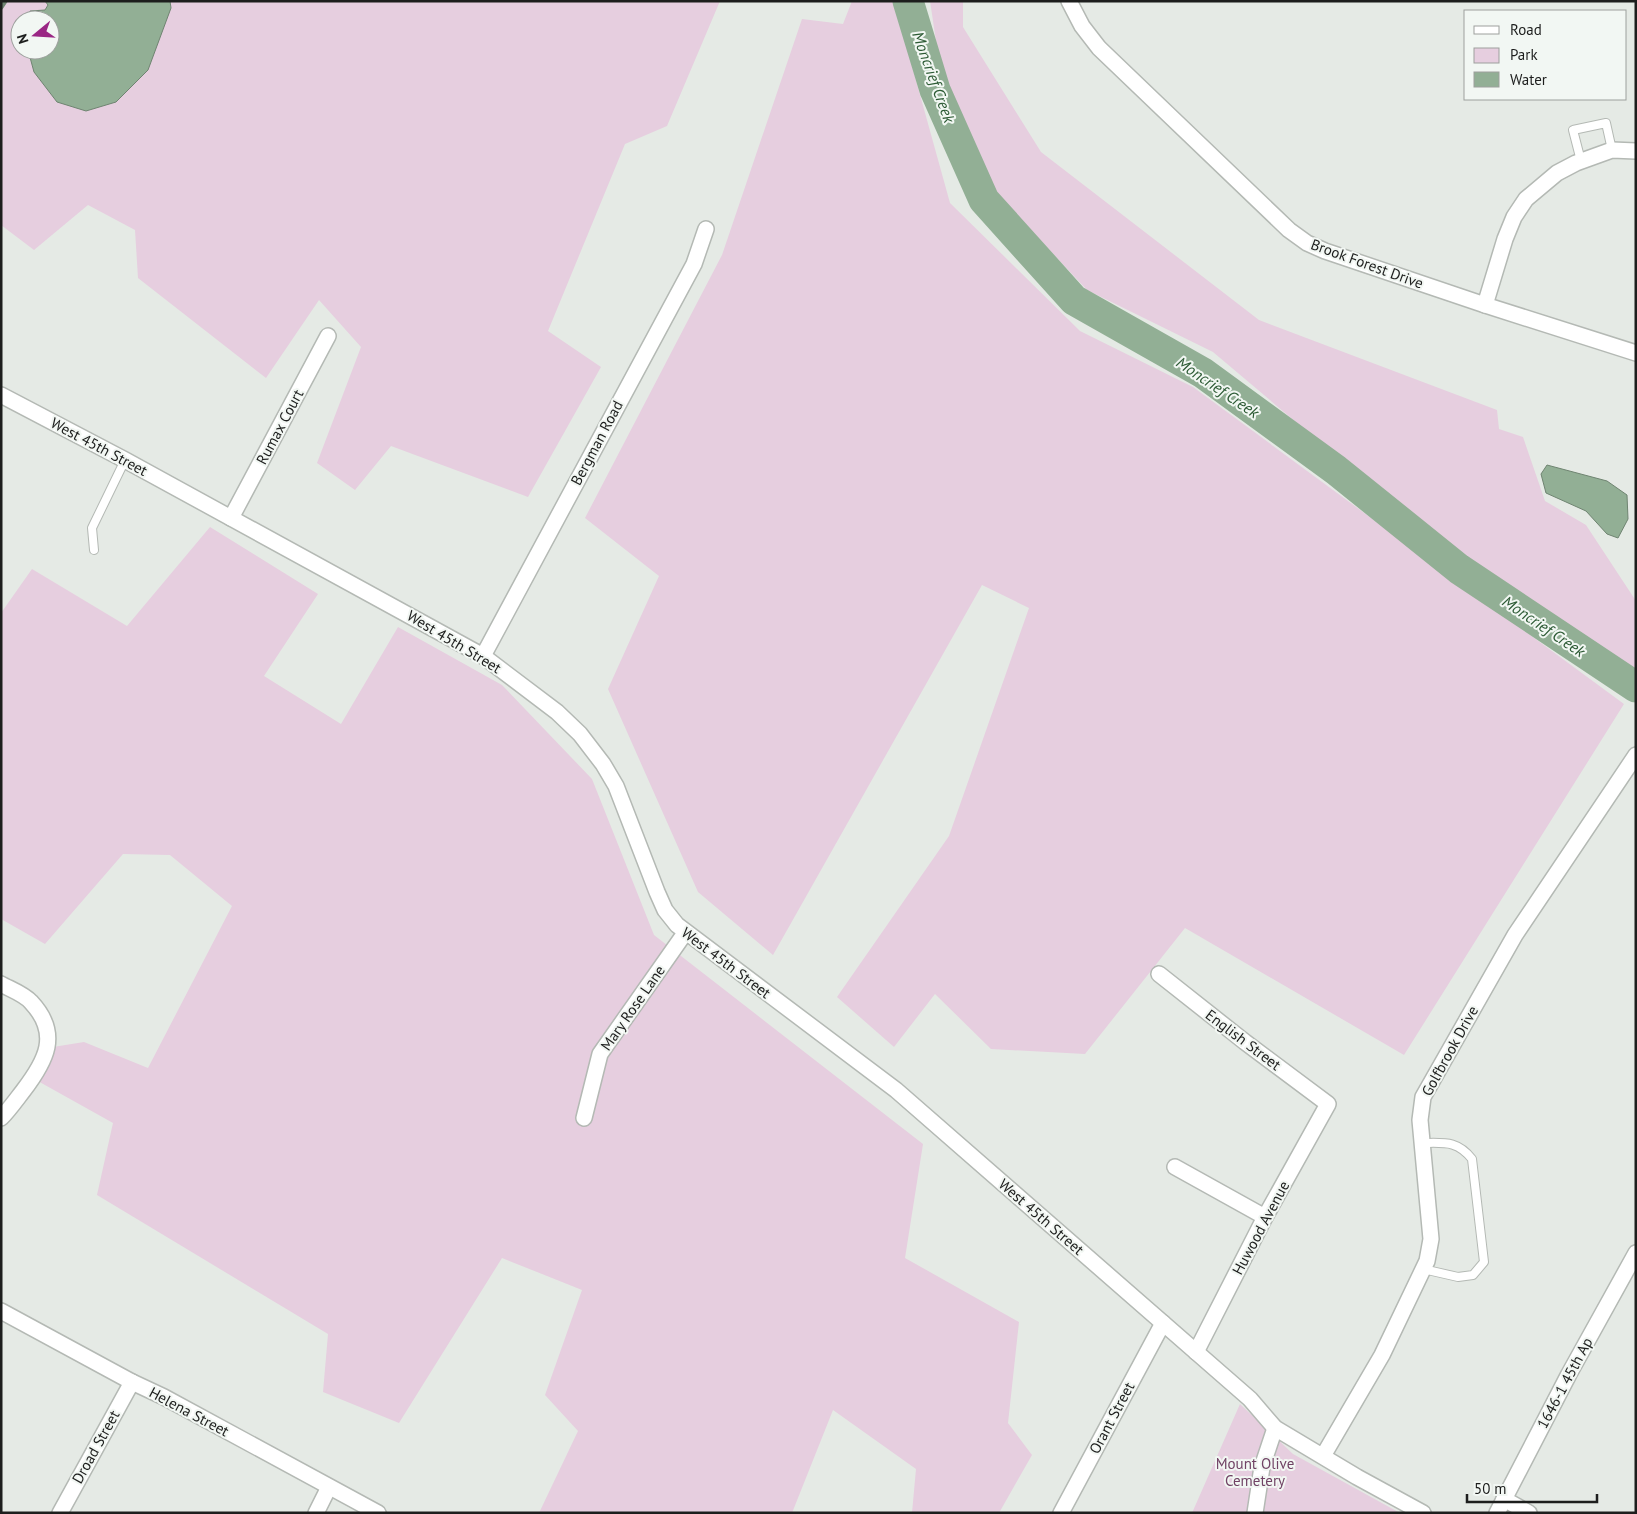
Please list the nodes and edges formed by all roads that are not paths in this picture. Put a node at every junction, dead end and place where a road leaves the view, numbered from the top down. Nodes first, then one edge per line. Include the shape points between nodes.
1 (1069, 1) edge
2 (1612, 150) junction
3 (1636, 151) edge
4 (1581, 161) junction
5 (706, 229) dead end
6 (1485, 305) junction
7 (328, 336) dead end
8 (1636, 353) edge
9 (1, 395) edge
10 (125, 460) junction
11 (231, 518) junction
12 (94, 550) dead end
13 (483, 656) junction
14 (1636, 755) edge
15 (685, 933) junction
16 (1158, 974) dead end
17 (1, 984) edge
18 (1328, 1104) joint
19 (1, 1118) edge
20 (584, 1118) dead end
21 (1421, 1143) junction
22 (1175, 1167) dead end
23 (1266, 1217) junction
24 (1636, 1253) edge
25 (1423, 1268) junction
26 (1, 1311) edge
27 (1163, 1323) junction
28 (1196, 1352) junction
29 (132, 1382) junction
30 (1275, 1428) junction
31 (1323, 1456) junction
32 (329, 1487) junction
33 (1500, 1506) edge
34 (60, 1513) edge
35 (316, 1513) edge
36 (378, 1513) edge
37 (1061, 1513) edge
38 (1255, 1513) edge
39 (1423, 1513) edge
40 (1529, 1513) edge

1 - 6 street, Brook Forest Drive via 1098,48 1289,230 1325,251
2 - 3 street
2 - 4 street
2 - 4 lane via 1606,123 1573,130
4 - 6 street via 1558,172 1526,199 1514,217
5 - 13 street, Bergman Road via 694,264
6 - 8 street, Brook Forest Drive
7 - 11 street, Rumax Court
9 - 10 street, West 45th Street
10 - 11 street, West 45th Street
10 - 12 lane via 92,528
11 - 13 street, West 45th Street
13 - 15 street, West 45th Street via 557,712 604,764 616,786 665,910
14 - 21 street, Golfbrook Drive via 1516,935 1423,1097
15 - 20 street, Mary Rose Lane via 600,1054
15 - 27 street, West 45th Street via 896,1090
16 - 18 street, English Street
17 - 19 street via 30,1000 42,1016 48,1036 47,1051 38,1072
18 - 23 street, Huwood Avenue
21 - 25 street, Golfbrook Drive via 1430,1239
21 - 25 lane via 1455,1145 1464,1149 1472,1160 1484,1262 1473,1275 1458,1277
22 - 23 street
23 - 28 street, Huwood Avenue
24 - 33 street, 1646-1 45th Ap
25 - 31 street, Golfbrook Drive via 1382,1355
26 - 29 street, Helena Street
27 - 28 street, West 45th Street
27 - 37 street, Orant Street
28 - 30 street, West 45th Street via 1250,1400
29 - 32 street, Helena Street
29 - 34 street, Droad Street
30 - 31 street, West 45th Street
30 - 38 street via 1262,1467
31 - 39 street, West 45th Street
32 - 35 street
32 - 36 street, Helena Street
33 - 40 street

